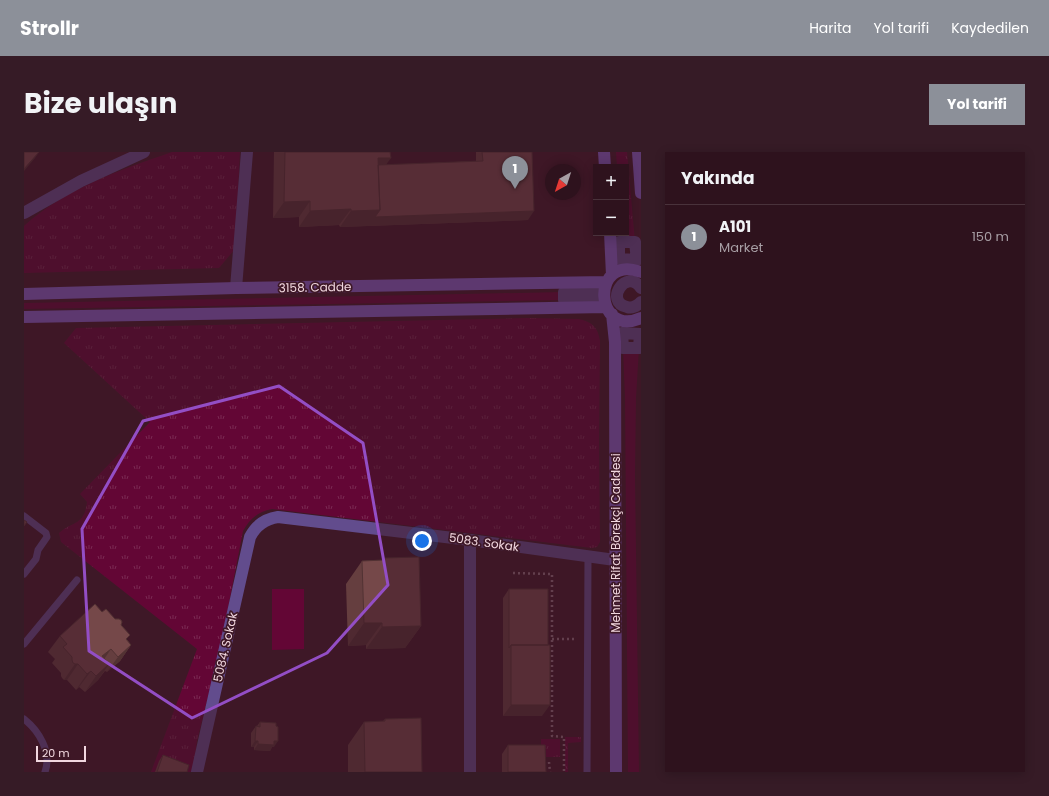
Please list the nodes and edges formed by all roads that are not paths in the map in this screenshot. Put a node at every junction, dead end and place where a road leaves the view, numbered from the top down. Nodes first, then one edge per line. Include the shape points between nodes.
1 (144, 152) edge
2 (247, 152) edge
3 (604, 152) edge
4 (638, 152) edge
5 (605, 164) edge
6 (641, 193) edge
7 (24, 213) edge
8 (610, 236) edge
9 (641, 272) edge
10 (610, 279) junction
11 (236, 288) junction
12 (641, 288) edge
13 (24, 294) edge
14 (641, 302) edge
15 (609, 311) junction
16 (24, 317) edge
17 (641, 318) edge
18 (24, 516) edge
19 (259, 524) joint
20 (470, 540) junction
21 (588, 557) junction
22 (615, 560) junction
23 (24, 574) edge
24 (77, 580) dead end
25 (24, 644) edge
26 (24, 719) edge
27 (45, 772) edge
28 (197, 772) edge
29 (470, 772) edge
30 (587, 772) edge
31 (616, 772) edge

1 - 7 street via 81,181
2 - 11 street
3 - 5 street
4 - 6 street
8 - 10 street
9 - 10 street, 3158. Cadde via 626,269 619,271
10 - 11 street, 3158. Cadde
10 - 15 street, Mehmet Rifat Börekçi Caddesi via 603,295
11 - 13 street, 3158. Cadde
12 - 14 street via 636,283 628,282 620,286 617,294 619,302 626,307 634,307
15 - 16 street, 3158. Cadde
15 - 17 street via 619,319 627,321
15 - 22 street, Mehmet Rifat Börekçi Caddesi via 615,342
18 - 23 lane via 46,533 47,537 38,550 36,559
19 - 20 street, 5083. Sokak via 278,517
19 - 28 street, 5084. Sokak via 250,537
20 - 21 street, 5083. Sokak
20 - 29 street
21 - 22 street, 5083. Sokak
21 - 30 lane
22 - 31 street, Mehmet Rifat Börekçi Caddesi
24 - 25 lane
26 - 27 lane via 44,745

